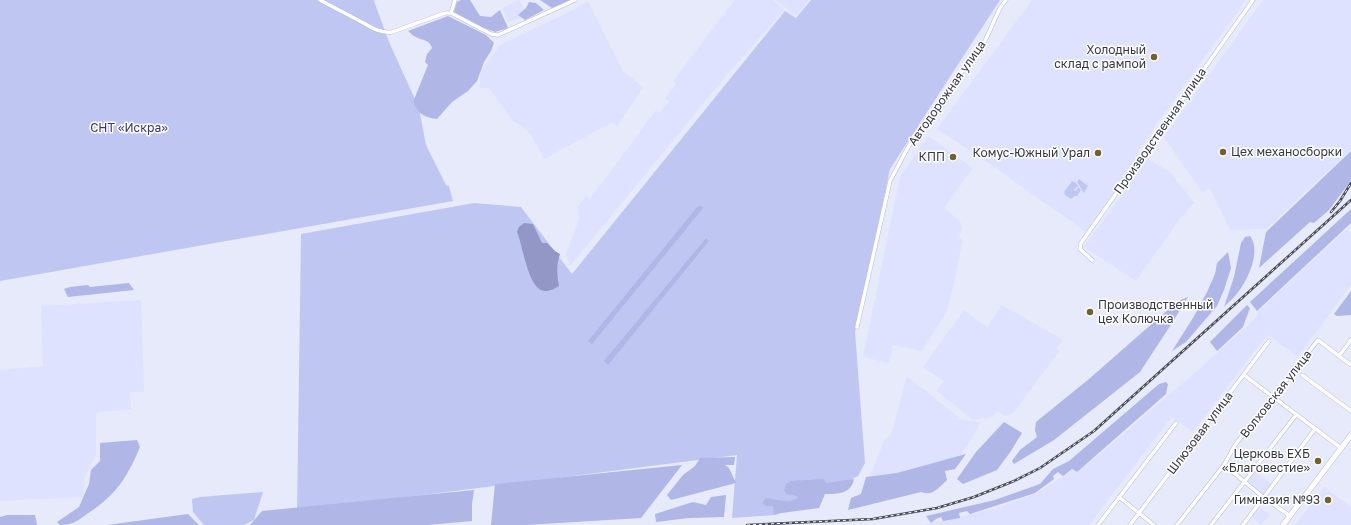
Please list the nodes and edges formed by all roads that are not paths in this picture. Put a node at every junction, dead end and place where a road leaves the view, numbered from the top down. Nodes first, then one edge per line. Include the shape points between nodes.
1 (320, 0) edge
2 (456, 0) edge
3 (575, 0) edge
4 (1006, 0) edge
5 (1253, 0) edge
6 (451, 13) junction
7 (1092, 260) dead end
8 (858, 327) dead end
9 (1269, 340) dead end
10 (1351, 340) edge
11 (1339, 356) junction
12 (1351, 365) edge
13 (1244, 375) junction
14 (1302, 375) dead end
15 (1273, 398) junction
16 (1351, 411) edge
17 (1296, 415) junction
18 (1176, 423) dead end
19 (1315, 429) junction
20 (1351, 435) edge
21 (1351, 440) edge
22 (1342, 449) junction
23 (1224, 465) junction
24 (1244, 481) junction
25 (1119, 497) junction
26 (1263, 497) junction
27 (1138, 514) junction
28 (1291, 517) junction
29 (1098, 525) edge
30 (1130, 525) edge
31 (1154, 525) edge
32 (1177, 525) edge
33 (1211, 525) edge
34 (1243, 525) edge
35 (1283, 525) edge
36 (1287, 525) edge

1 - 6 street via 370,28 386,33
2 - 6 street
3 - 6 street via 498,35 491,34
4 - 8 street, Автодорожная улица via 985,41 914,136 890,181
5 - 7 street, Производственная улица via 1081,243 1080,249
9 - 13 street, Шлюзовая улица
10 - 11 street
11 - 12 street
11 - 15 street, Волховская улица via 1318,340
13 - 15 street
13 - 27 street, Шлюзовая улица
14 - 16 street
15 - 17 street
15 - 23 street, Волховская улица via 1236,445
17 - 19 street
17 - 24 street
18 - 25 street
19 - 22 street
19 - 26 street
20 - 22 main road
21 - 22 main road
22 - 28 main road
23 - 24 street
23 - 32 street, Волховская улица
24 - 26 street
24 - 33 street
25 - 27 street
25 - 29 street
26 - 28 street
26 - 34 street
27 - 30 street, Шлюзовая улица
27 - 31 street
28 - 35 main road
28 - 36 main road

